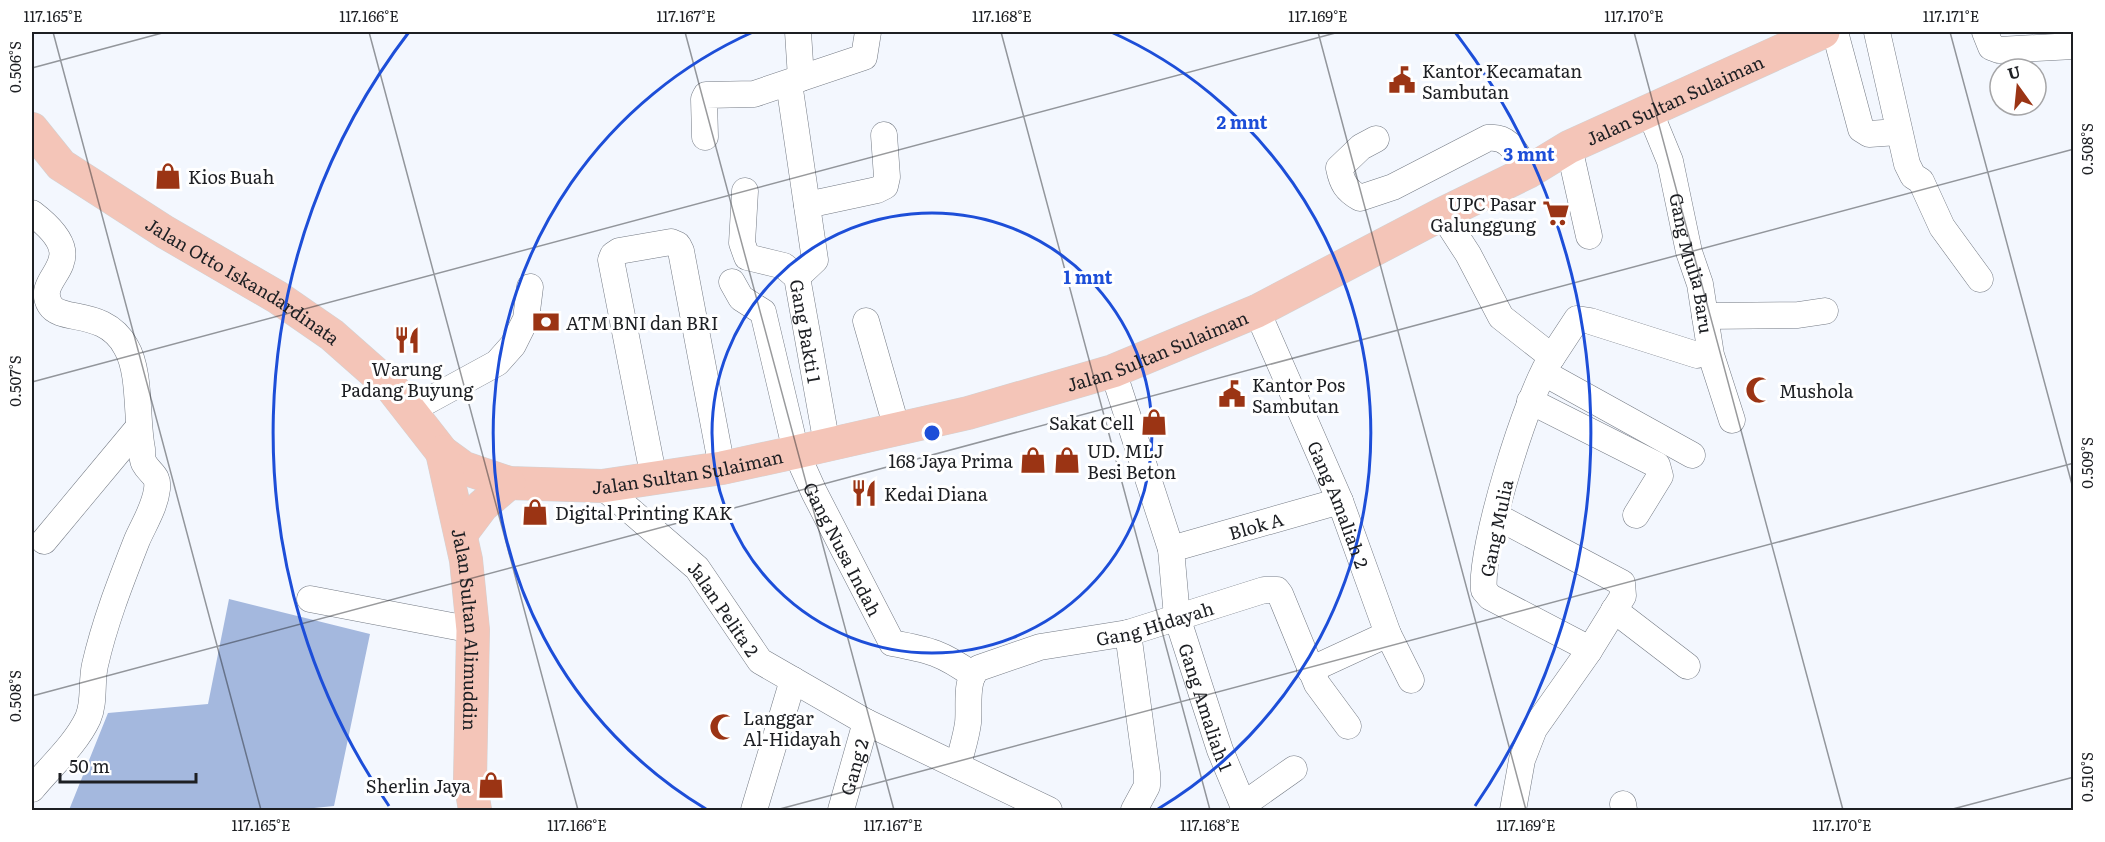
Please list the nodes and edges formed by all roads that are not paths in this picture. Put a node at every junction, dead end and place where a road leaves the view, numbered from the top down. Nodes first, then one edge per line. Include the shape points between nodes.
1 (798, 32) edge
2 (868, 32) edge
3 (1823, 32) edge
4 (1835, 32) edge
5 (1877, 32) edge
6 (1985, 32) edge
7 (1782, 41) edge
8 (2073, 46) edge
9 (795, 81) junction
10 (1649, 110) junction
11 (32, 129) edge
12 (1898, 132) junction
13 (884, 135) dead end
14 (705, 137) dead end
15 (1376, 139) dead end
16 (1569, 147) junction
17 (1528, 172) junction
18 (745, 191) dead end
19 (807, 205) junction
20 (32, 213) edge
21 (1442, 214) junction
22 (1589, 236) dead end
23 (797, 277) junction
24 (1980, 279) dead end
25 (732, 282) dead end
26 (530, 287) dead end
27 (1825, 310) dead end
28 (1257, 311) junction
29 (1705, 316) junction
30 (866, 321) dead end
31 (1701, 355) junction
32 (1548, 365) junction
33 (1113, 371) junction
34 (1530, 401) junction
35 (411, 411) junction
36 (1732, 420) dead end
37 (138, 428) junction
38 (897, 429) junction
39 (811, 449) junction
40 (442, 452) junction
41 (1692, 455) dead end
42 (723, 468) junction
43 (654, 479) junction
44 (509, 483) junction
45 (602, 486) junction
46 (1340, 501) junction
47 (1636, 515) dead end
48 (1496, 516) junction
49 (461, 534) junction
50 (44, 541) dead end
51 (1171, 549) junction
52 (310, 599) dead end
53 (1614, 610) junction
54 (1178, 617) junction
55 (473, 630) junction
56 (1128, 633) junction
57 (1388, 634) junction
58 (1589, 651) junction
59 (1687, 666) dead end
60 (1310, 670) junction
61 (973, 675) junction
62 (793, 680) junction
63 (1411, 680) dead end
64 (866, 722) junction
65 (1348, 726) dead end
66 (958, 766) junction
67 (1294, 769) dead end
68 (32, 789) edge
69 (475, 810) edge
70 (754, 810) edge
71 (841, 810) edge
72 (1049, 810) edge
73 (1134, 810) edge
74 (1513, 810) edge

1 - 9 street, Gang Bakti 1
2 - 9 street via 864,57
3 - 7 main road, Jalan Sultan Sulaiman
4 - 12 street via 1861,129 1869,134
5 - 12 street
6 - 8 street via 1991,48 1999,50
7 - 10 main road, Jalan Sultan Sulaiman
9 - 14 street via 754,94 706,95
9 - 19 street, Gang Bakti 1
10 - 16 main road, Jalan Sultan Sulaiman
10 - 29 street, Gang Mulia Baru via 1670,161
11 - 35 main road, Jalan Otto Iskandardinata via 61,165 332,335 392,388
12 - 24 street via 1913,176 1921,181 1942,227
13 - 19 street via 885,186
15 - 17 street via 1339,168 1341,181 1360,198 1385,191 1488,138 1499,137 1509,142
16 - 17 main road, Jalan Sultan Sulaiman
16 - 22 street
17 - 21 main road, Jalan Sultan Sulaiman
18 - 23 street via 742,243 747,257 784,266
19 - 23 street, Gang Bakti 1 via 815,260
20 - 37 street via 45,223 64,254 63,263 50,280 49,303 58,311 102,322 114,330 128,349
21 - 28 main road, Jalan Sultan Sulaiman
21 - 32 street via 1502,317
23 - 39 street, Gang Bakti 1
25 - 39 street via 741,298 763,312
26 - 35 street via 526,319 513,345 497,363
27 - 29 street via 1798,315
28 - 33 main road, Jalan Sultan Sulaiman
28 - 46 street, Gang Amaliah 2
29 - 31 street, Gang Mulia Baru
30 - 38 street
31 - 32 street, Gang Mulia via 1578,319
31 - 36 street, Gang Mulia Baru
32 - 34 street, Gang Mulia
32 - 41 street
33 - 38 main road, Jalan Sultan Sulaiman
33 - 51 street, Gang Amaliah 1
34 - 47 street via 1657,465 1660,476
34 - 48 street, Gang Mulia
35 - 40 main road, Jalan Otto Iskandardinata
37 - 50 street
37 - 68 street via 144,462 155,474 157,492 111,605 95,663 93,705 87,719
38 - 39 main road, Jalan Sultan Sulaiman
39 - 42 main road, Jalan Sultan Sulaiman
39 - 61 street, Gang Nusa Indah via 813,492 892,643 930,649
40 - 44 main road, Jalan Sultan Sulaiman via 464,468
40 - 49 main road, Jalan Sultan Alimuddin
42 - 43 main road, Jalan Sultan Sulaiman
42 - 43 street via 681,250 671,242 619,251 611,260
43 - 45 main road, Jalan Sultan Sulaiman
44 - 45 main road, Jalan Sultan Sulaiman
44 - 49 main road via 482,506
45 - 62 street, Jalan Pelita 2 via 697,568 759,661
46 - 51 street, Blok A
46 - 57 street, Gang Amaliah 2
48 - 53 street via 1615,577 1624,590
48 - 58 street, Gang Mulia via 1484,580 1487,594
49 - 55 main road, Jalan Sultan Alimuddin
51 - 54 street, Gang Amaliah 1
52 - 55 street
53 - 58 street
53 - 59 street
54 - 56 street, Gang Hidayah
54 - 60 street, Gang Hidayah via 1264,590 1277,590
54 - 67 street, Gang Amaliah 1 via 1220,750 1243,805
55 - 69 main road, Jalan Sultan Alimuddin via 470,780
56 - 61 street, Gang Hidayah via 1040,647 979,668
56 - 73 street via 1147,780
57 - 60 street
57 - 63 street, Gang Amaliah 2
58 - 74 street via 1534,729 1522,760
60 - 65 street, Gang Hidayah via 1326,700
61 - 66 street via 968,724
62 - 64 street, Jalan Pelita 2
62 - 70 street
64 - 66 street, Jalan Pelita 2
64 - 71 street, Gang 2
66 - 72 street, Jalan Pelita 2

